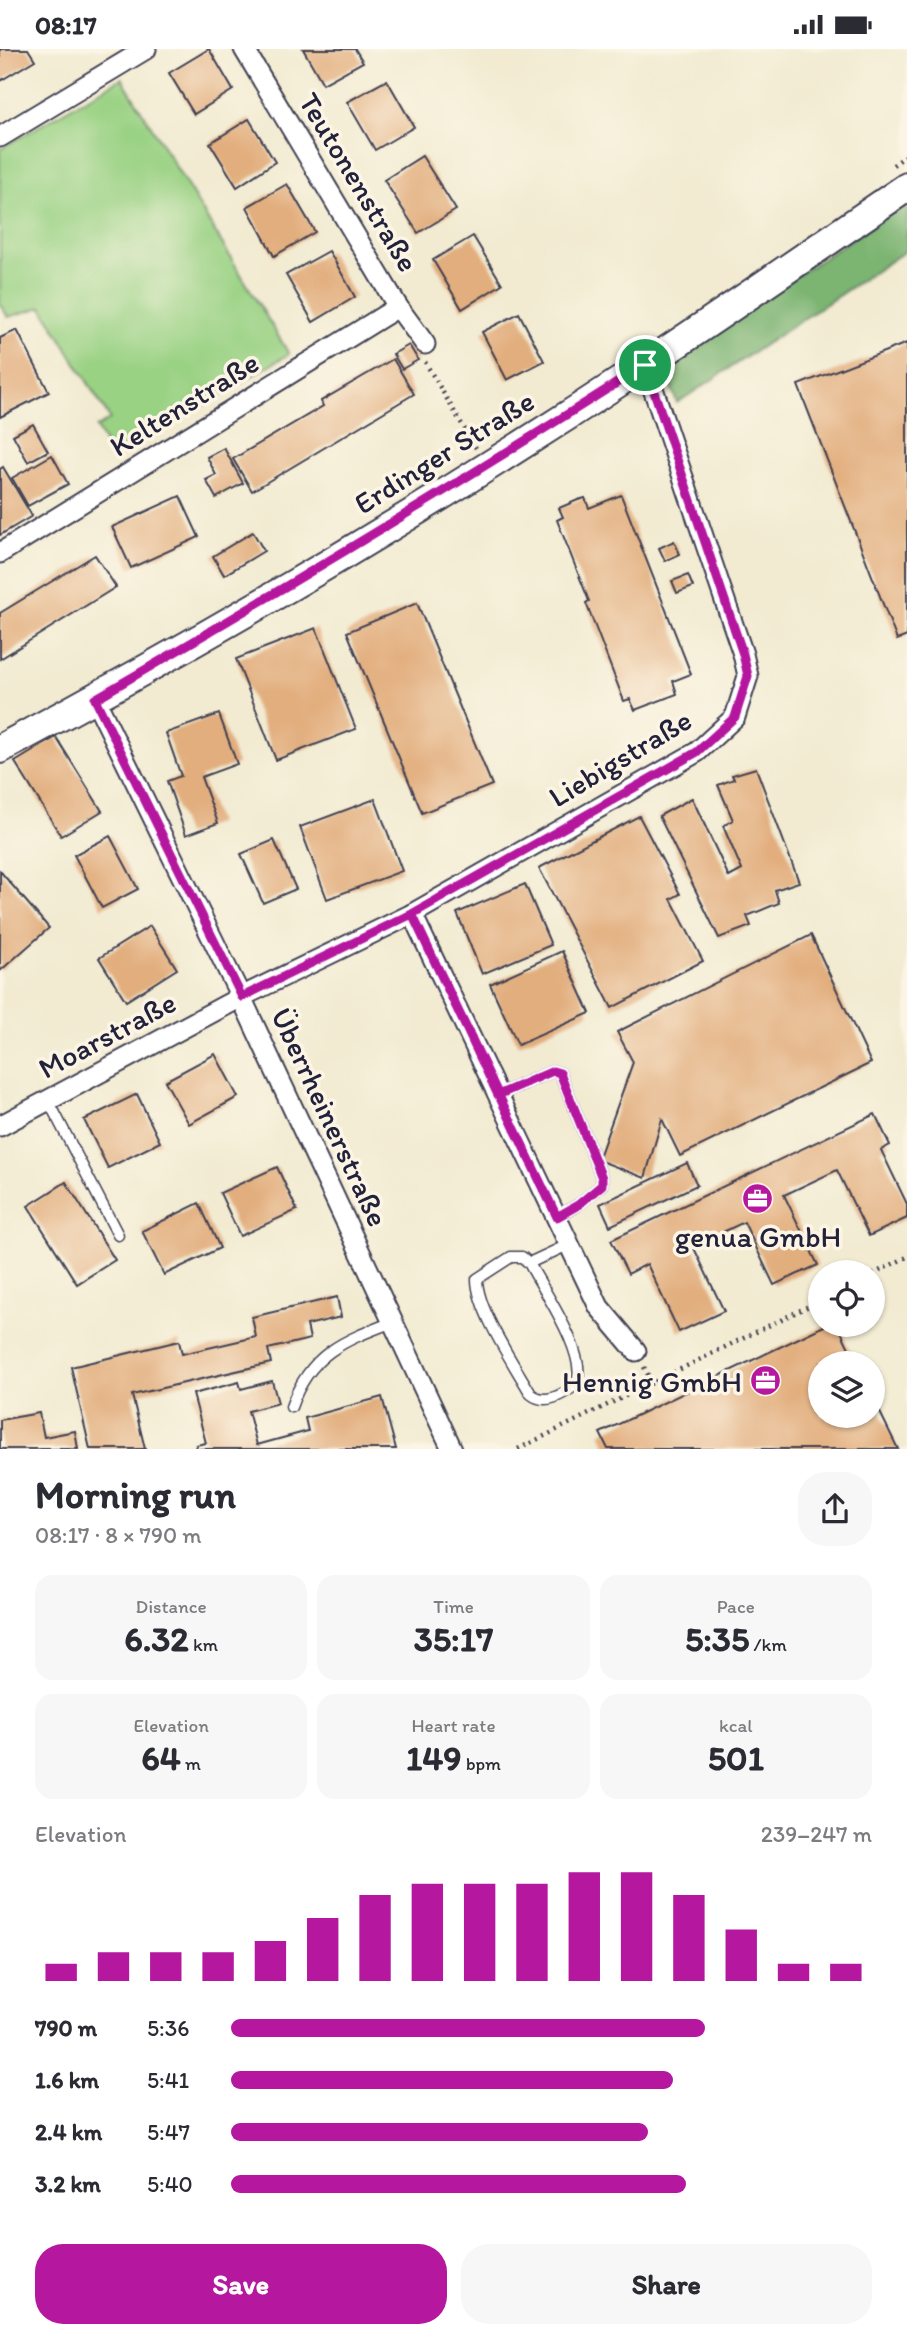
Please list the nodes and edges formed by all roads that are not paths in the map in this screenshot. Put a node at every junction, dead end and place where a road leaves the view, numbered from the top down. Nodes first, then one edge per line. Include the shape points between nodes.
1 (146, 49) edge
2 (244, 49) edge
3 (0, 137) edge
4 (907, 187) edge
5 (398, 307) junction
6 (425, 344) road end
7 (645, 365) junction
8 (0, 553) edge
9 (95, 699) junction
10 (0, 749) edge
11 (412, 914) junction
12 (242, 997) junction
13 (498, 1095) junction
14 (48, 1100) junction
15 (0, 1126) edge
16 (557, 1217) junction
17 (118, 1235) dead end
18 (570, 1244) junction
19 (529, 1263) junction
20 (393, 1322) junction
21 (636, 1351) road end
22 (291, 1406) dead end
23 (452, 1449) edge

1 - 3 street
2 - 5 street, Teutonenstraße
4 - 7 street, Erdinger Straße
5 - 6 street, Teutonenstraße
5 - 8 street, Keltenstraße
7 - 9 street, Erdinger Straße via 297,582
7 - 11 street, Liebigstraße via 743,654 748,676 735,717 697,752
9 - 10 street, Erdinger Straße
9 - 12 street, Überrheinerstraße
11 - 12 street, Liebigstraße
11 - 13 street
12 - 14 street, Moarstraße
12 - 20 street, Überrheinerstraße
13 - 16 street
13 - 16 lane via 553,1071 560,1073 602,1185
14 - 15 street, Moarstraße
14 - 17 lane
16 - 18 street
18 - 19 lane
18 - 21 street via 599,1307
19 - 19 lane via 523,1257 511,1257 477,1279 477,1288 482,1306 531,1394 544,1400 576,1385 580,1373 568,1333
20 - 22 lane via 328,1351 310,1369
20 - 23 street, Überrheinerstraße

